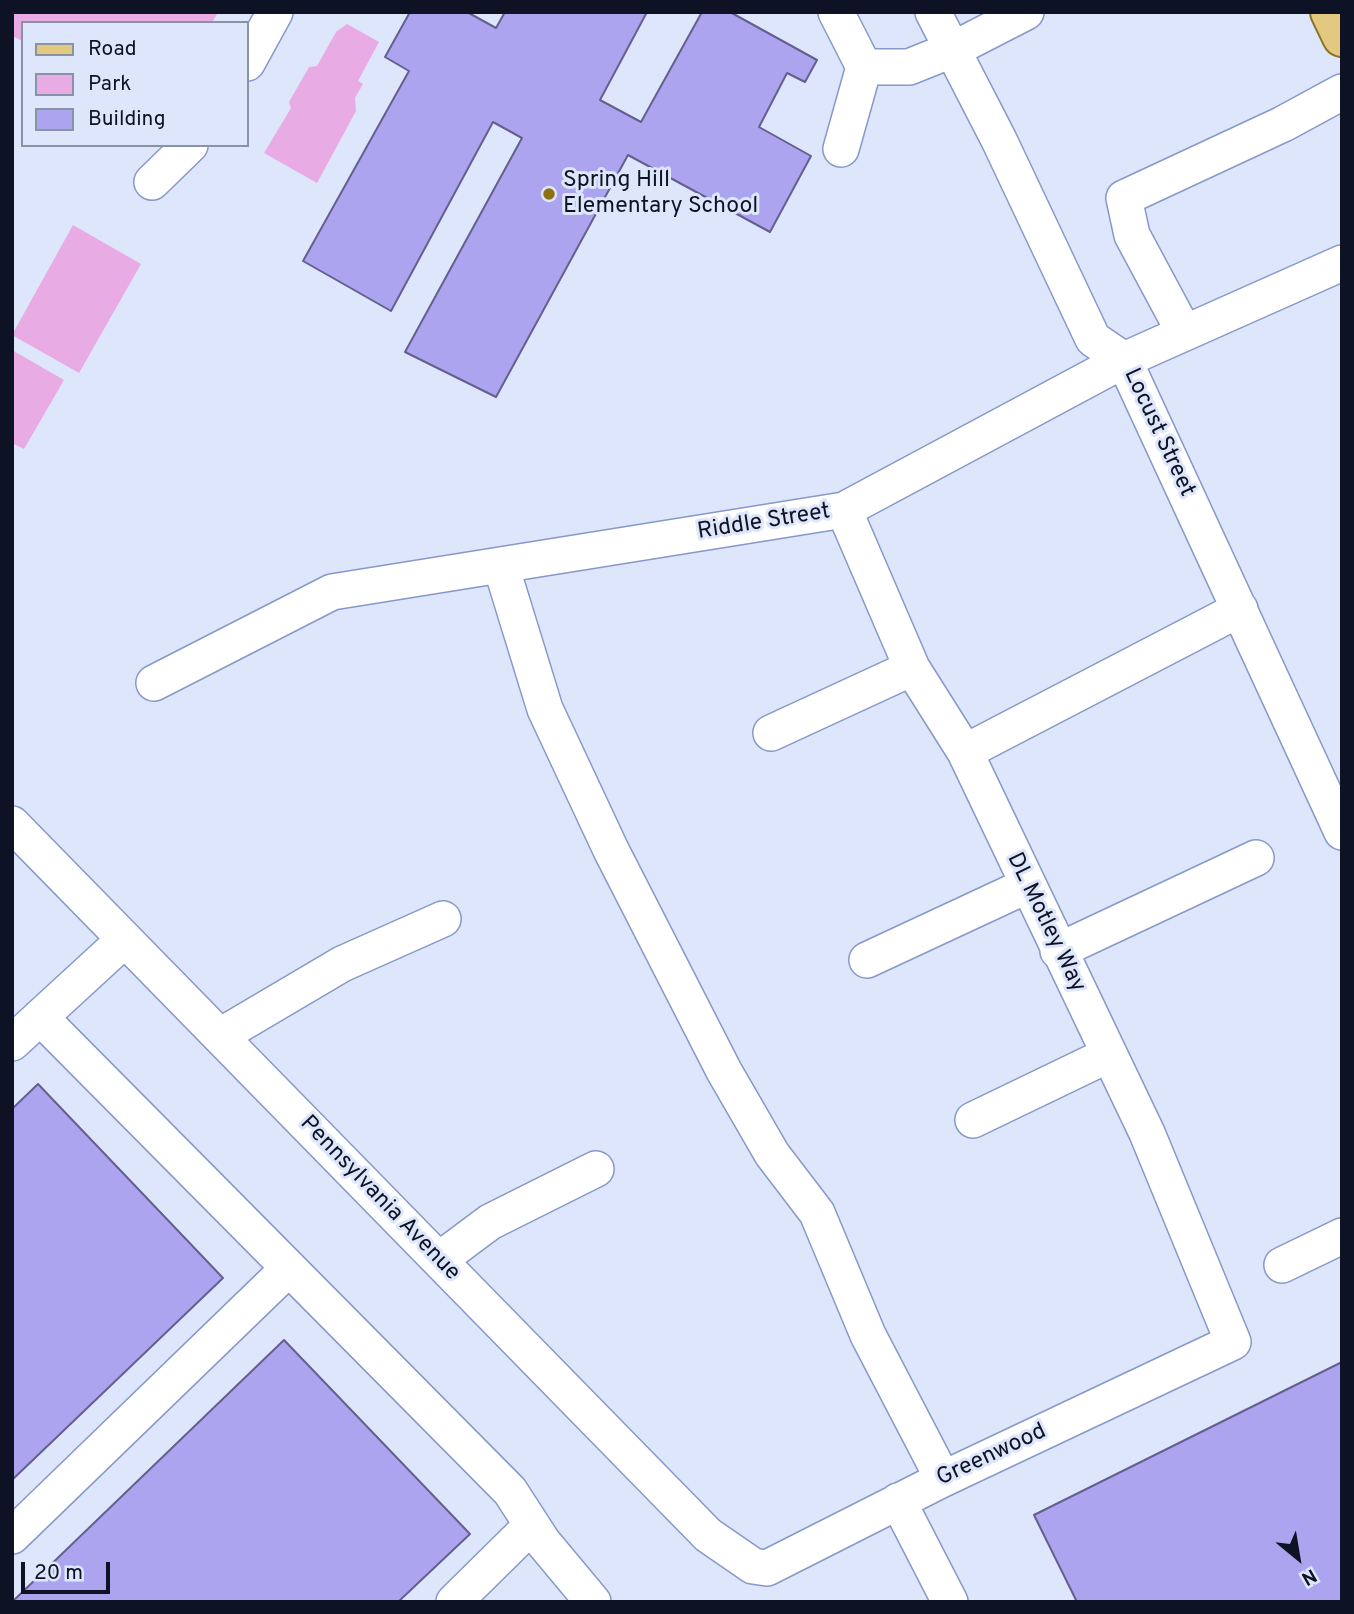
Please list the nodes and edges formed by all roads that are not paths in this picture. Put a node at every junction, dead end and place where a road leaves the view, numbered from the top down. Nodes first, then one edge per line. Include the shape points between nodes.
1 (275, 12) edge
2 (836, 12) edge
3 (933, 12) edge
4 (1027, 12) edge
5 (1330, 12) edge
6 (1342, 37) edge
7 (954, 49) junction
8 (248, 61) edge
9 (864, 67) junction
10 (1342, 92) edge
11 (188, 147) edge
12 (841, 149) dead end
13 (152, 182) dead end
14 (1342, 263) edge
15 (1184, 332) junction
16 (1124, 360) junction
17 (844, 510) junction
18 (501, 566) junction
19 (1240, 609) junction
20 (912, 668) junction
21 (154, 683) dead end
22 (771, 733) dead end
23 (965, 752) junction
24 (12, 824) edge
25 (1342, 832) edge
26 (1256, 858) dead end
27 (1026, 886) junction
28 (443, 919) dead end
29 (123, 941) junction
30 (1058, 951) junction
31 (867, 960) dead end
32 (40, 1017) junction
33 (220, 1036) junction
34 (12, 1043) edge
35 (1108, 1055) junction
36 (973, 1120) dead end
37 (596, 1168) dead end
38 (1342, 1236) edge
39 (439, 1260) junction
40 (1282, 1265) dead end
41 (289, 1268) junction
42 (1233, 1342) joint
43 (943, 1479) junction
44 (898, 1502) junction
45 (532, 1525) junction
46 (12, 1536) edge
47 (753, 1566) joint
48 (454, 1602) edge
49 (593, 1602) edge
50 (950, 1602) edge

1 - 8 street
2 - 9 street
3 - 7 street, Locust Street
4 - 7 street
5 - 6 main road
7 - 9 street via 909,66
7 - 16 street, Locust Street via 1093,339
9 - 12 street
10 - 15 street via 1124,198 1132,235
11 - 13 street
14 - 15 street, Riddle Street
15 - 16 street, Riddle Street
16 - 17 street, Riddle Street
16 - 19 street, Locust Street
17 - 18 street, Riddle Street
17 - 20 street, DL Motley Way
18 - 21 street, Riddle Street via 332,592
18 - 43 street via 545,709 611,850 724,1071 772,1154 817,1213 869,1335
19 - 23 street
19 - 25 street, Locust Street
20 - 22 street
20 - 23 street, DL Motley Way
23 - 27 street, DL Motley Way
24 - 29 street, Pennsylvania Avenue
26 - 30 street
27 - 30 street, DL Motley Way
27 - 31 street
28 - 33 street via 342,964
29 - 32 street
29 - 33 street, Pennsylvania Avenue
30 - 35 street, DL Motley Way
32 - 34 street
32 - 41 street
33 - 39 street, Pennsylvania Avenue
35 - 36 street
35 - 42 street, DL Motley Way via 1147,1133
37 - 39 street via 490,1222
38 - 40 street
39 - 47 street, Pennsylvania Avenue via 708,1535
41 - 45 street via 510,1491
41 - 46 street
42 - 43 street, Greenwood
43 - 44 street, Greenwood
44 - 47 street, Greenwood via 767,1568
44 - 50 street
45 - 48 street
45 - 49 street

